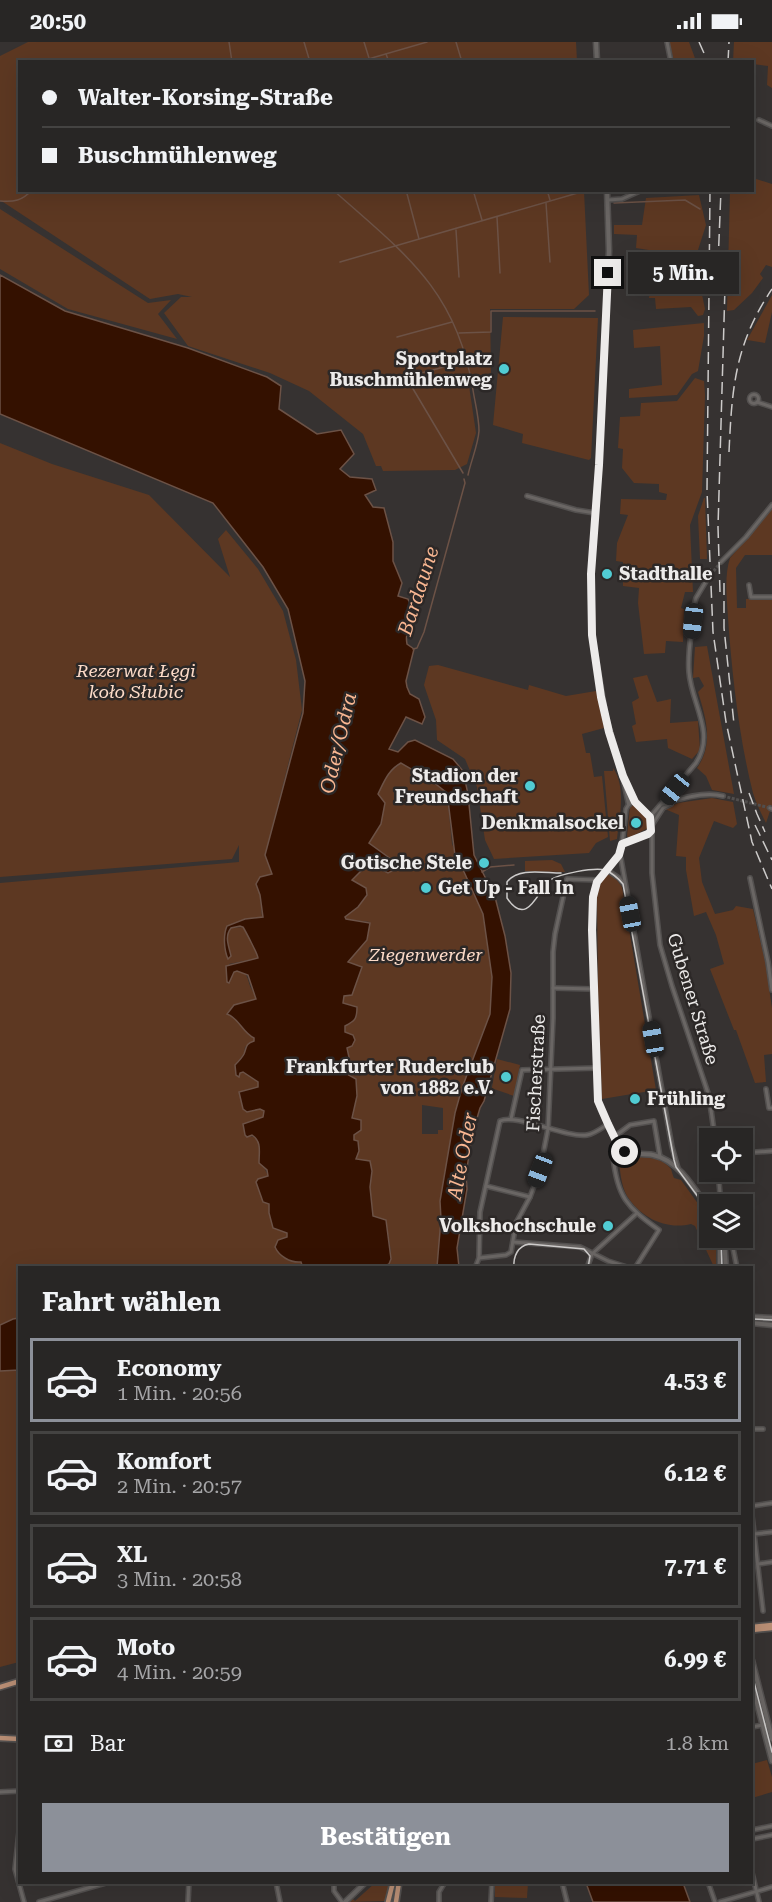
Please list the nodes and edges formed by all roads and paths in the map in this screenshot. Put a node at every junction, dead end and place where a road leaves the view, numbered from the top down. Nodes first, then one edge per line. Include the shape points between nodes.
1 (596, 42) edge
2 (666, 42) edge
3 (597, 60) edge
4 (670, 60) edge
5 (759, 120) dead end
6 (772, 126) edge
7 (607, 192) edge
8 (638, 192) edge
9 (608, 200) junction
10 (757, 402) dead end
11 (772, 407) edge
12 (527, 496) dead end
13 (772, 505) edge
14 (595, 513) junction
15 (721, 562) tunnel mouth
16 (708, 578) tunnel mouth
17 (749, 585) dead end
18 (772, 597) edge
19 (623, 776) junction
20 (723, 796) tunnel mouth
21 (678, 800) junction
22 (635, 802) junction
23 (628, 804) junction
24 (663, 805) junction
25 (650, 817) junction
26 (652, 825) junction
27 (651, 831) junction
28 (622, 844) junction
29 (619, 855) junction
30 (605, 870) junction
31 (750, 878) dead end
32 (597, 880) junction
33 (625, 886) junction
34 (553, 988) junction
35 (593, 989) junction
36 (772, 990) edge
37 (597, 1068) junction
38 (550, 1070) junction
39 (766, 1089) dead end
40 (772, 1108) edge
41 (511, 1119) junction
42 (608, 1124) junction
43 (714, 1128) edge
44 (548, 1129) junction
45 (614, 1137) junction
46 (620, 1149) junction
47 (772, 1151) edge
48 (753, 1152) edge
49 (660, 1157) junction
50 (679, 1169) junction
51 (486, 1186) junction
52 (699, 1196) edge
53 (530, 1197) junction
54 (636, 1214) junction
55 (513, 1242) junction
56 (722, 1248) edge
57 (724, 1248) edge
58 (733, 1248) edge
59 (591, 1254) junction
60 (479, 1258) junction
61 (477, 1266) edge
62 (588, 1266) edge
63 (624, 1266) edge
64 (636, 1266) edge
65 (720, 1266) edge
66 (726, 1266) edge
67 (737, 1266) edge
68 (753, 1317) edge
69 (772, 1318) edge
70 (753, 1323) edge
71 (772, 1325) edge
72 (753, 1429) edge
73 (763, 1429) dead end
74 (772, 1503) edge
75 (753, 1506) edge
76 (753, 1525) edge
77 (772, 1532) edge
78 (754, 1534) junction
79 (772, 1562) edge
80 (758, 1564) junction
81 (763, 1611) dead end
82 (772, 1626) edge
83 (753, 1629) edge
84 (753, 1664) edge
85 (18, 1682) edge
86 (0, 1687) edge
87 (753, 1688) edge
88 (768, 1724) junction
89 (762, 1725) junction
90 (753, 1727) edge
91 (0, 1737) edge
92 (18, 1738) edge
93 (770, 1741) edge
94 (772, 1761) edge
95 (18, 1791) edge
96 (0, 1792) edge
97 (772, 1826) edge
98 (753, 1830) edge
99 (772, 1835) edge
100 (18, 1839) edge
101 (753, 1839) edge
102 (18, 1877) edge
103 (753, 1878) edge
104 (20, 1884) edge
105 (102, 1884) edge
106 (189, 1884) edge
107 (276, 1884) edge
108 (334, 1884) edge
109 (364, 1884) edge
110 (392, 1884) edge
111 (399, 1884) edge
112 (445, 1884) edge
113 (492, 1884) edge
114 (562, 1884) edge
115 (709, 1884) edge
116 (772, 1887) edge
117 (756, 1891) junction
118 (24, 1902) edge
119 (39, 1902) edge
120 (188, 1902) edge
121 (280, 1902) edge
122 (344, 1902) edge
123 (388, 1902) edge
124 (396, 1902) edge
125 (440, 1902) edge
126 (491, 1902) edge
127 (567, 1902) edge
128 (717, 1902) edge
129 (759, 1902) edge

1 - 3 street
2 - 4 street
5 - 6 street
7 - 9 street
8 - 9 street
9 - 14 street via 609,251
10 - 11 street
12 - 14 street
13 - 15 street
14 - 19 street via 592,635 606,719
16 - 24 street via 696,598 689,679 701,716 704,745 697,762
17 - 18 street via 750,597
19 - 22 street
19 - 23 street
20 - 21 street
21 - 24 street
21 - 26 street via 663,808
22 - 23 street
22 - 25 street
23 - 28 street
24 - 25 street
25 - 26 street
26 - 27 street, Gubener Straße
27 - 28 street
27 - 43 street, Gubener Straße via 660,945 709,1096
28 - 29 street
29 - 30 street
29 - 33 street
30 - 32 street
30 - 33 street
31 - 36 street
32 - 34 street, Fischerstraße via 567,879 555,934
32 - 35 street via 593,897
33 - 50 street
34 - 35 street
34 - 38 street, Fischerstraße
35 - 37 street
37 - 38 street
37 - 42 street via 598,1101
38 - 41 street via 522,1070
38 - 44 street, Fischerstraße
39 - 40 street
41 - 44 street
41 - 51 street via 500,1121
42 - 44 street via 586,1135
42 - 45 street
44 - 53 street, Fischerstraße
45 - 46 street
45 - 49 street via 630,1125 654,1121
46 - 49 street
46 - 54 street via 613,1156 619,1187 622,1198
47 - 48 street
49 - 50 street
50 - 52 street
51 - 53 street
51 - 60 street via 479,1221
53 - 55 street, Fischerstraße via 516,1223
54 - 59 street
54 - 64 street via 660,1230
55 - 59 street via 580,1247
55 - 60 street via 506,1255
56 - 65 street
57 - 66 street
58 - 67 street
59 - 62 street
59 - 63 street
60 - 61 street
68 - 69 street
70 - 71 street
72 - 73 street
74 - 75 street
76 - 78 street
77 - 78 street
78 - 80 street
79 - 80 street
80 - 81 street
82 - 83 main road
84 - 88 street
85 - 86 main road
87 - 89 street
88 - 89 street
88 - 93 street
89 - 90 street
89 - 93 street
91 - 92 main road
93 - 94 street
95 - 96 street
97 - 98 street
99 - 101 street
100 - 102 street
103 - 117 street
104 - 118 street
105 - 119 street
106 - 120 street
107 - 121 street
108 - 122 street via 334,1891
109 - 122 street
110 - 123 main road
111 - 124 main road
112 - 125 street via 439,1892
113 - 126 street
114 - 127 street
115 - 128 street
116 - 117 street
117 - 128 street
117 - 129 street

